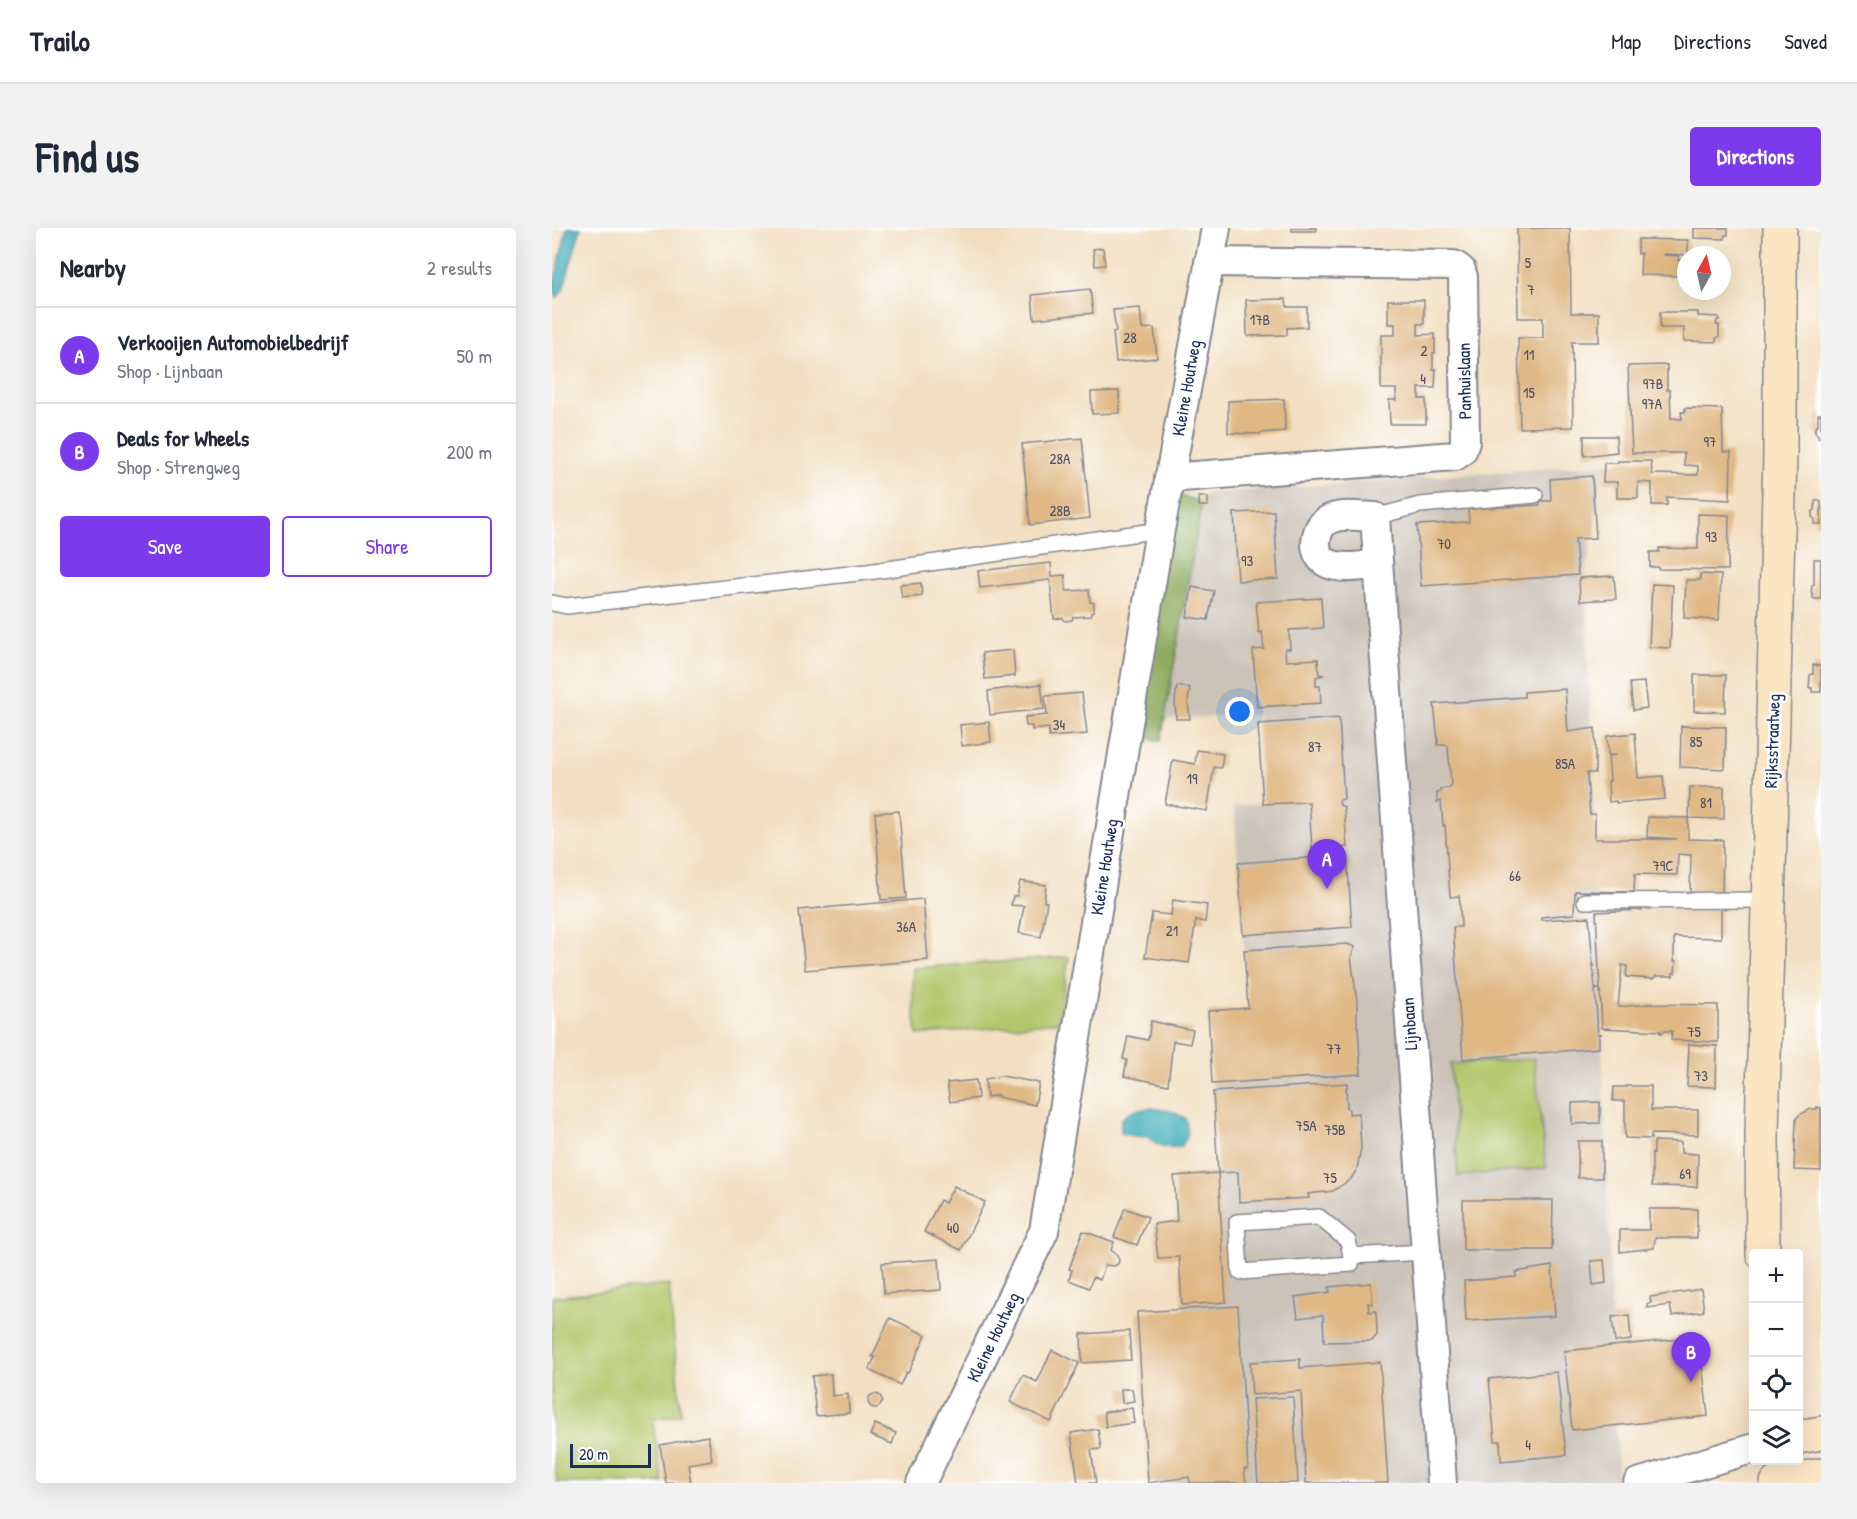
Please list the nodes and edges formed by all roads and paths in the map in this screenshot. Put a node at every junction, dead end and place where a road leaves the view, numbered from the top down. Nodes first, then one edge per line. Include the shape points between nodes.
1 (1216, 228) edge
2 (1780, 228) edge
3 (1209, 262) junction
4 (1169, 478) junction
5 (1535, 495) dead end
6 (1375, 518) junction
7 (1160, 530) junction
8 (1378, 564) junction
9 (552, 603) edge
10 (1768, 900) junction
11 (1585, 901) dead end
12 (1763, 1249) edge
13 (1425, 1252) junction
14 (1351, 1256) junction
15 (1821, 1433) edge
16 (1803, 1436) edge
17 (1749, 1450) edge
18 (1770, 1465) edge
19 (1821, 1475) edge
20 (921, 1483) edge
21 (1442, 1483) edge
22 (1638, 1483) edge
23 (1772, 1483) edge
24 (1777, 1483) edge

1 - 3 street, Kleine Houtweg
2 - 10 main road, Rijksstraatweg via 1780,455
3 - 4 street, Kleine Houtweg
3 - 4 street, Panhuislaan via 1454,265 1463,277 1465,442 1455,456
4 - 7 street, Kleine Houtweg
5 - 6 lane via 1419,505
6 - 8 street, Lijnbaan
6 - 8 street via 1342,516 1324,522 1317,533 1316,551 1324,562 1343,567
7 - 9 lane via 867,572 567,606
7 - 20 street, Kleine Houtweg via 1044,1232
8 - 13 street, Lijnbaan
10 - 11 lane
10 - 12 main road, Rijksstraatweg
13 - 14 lane
13 - 21 street, Lijnbaan
14 - 14 lane via 1351,1264 1240,1272 1237,1222 1319,1217 1348,1241
15 - 16 main road
17 - 22 street
18 - 23 main road
19 - 24 main road

